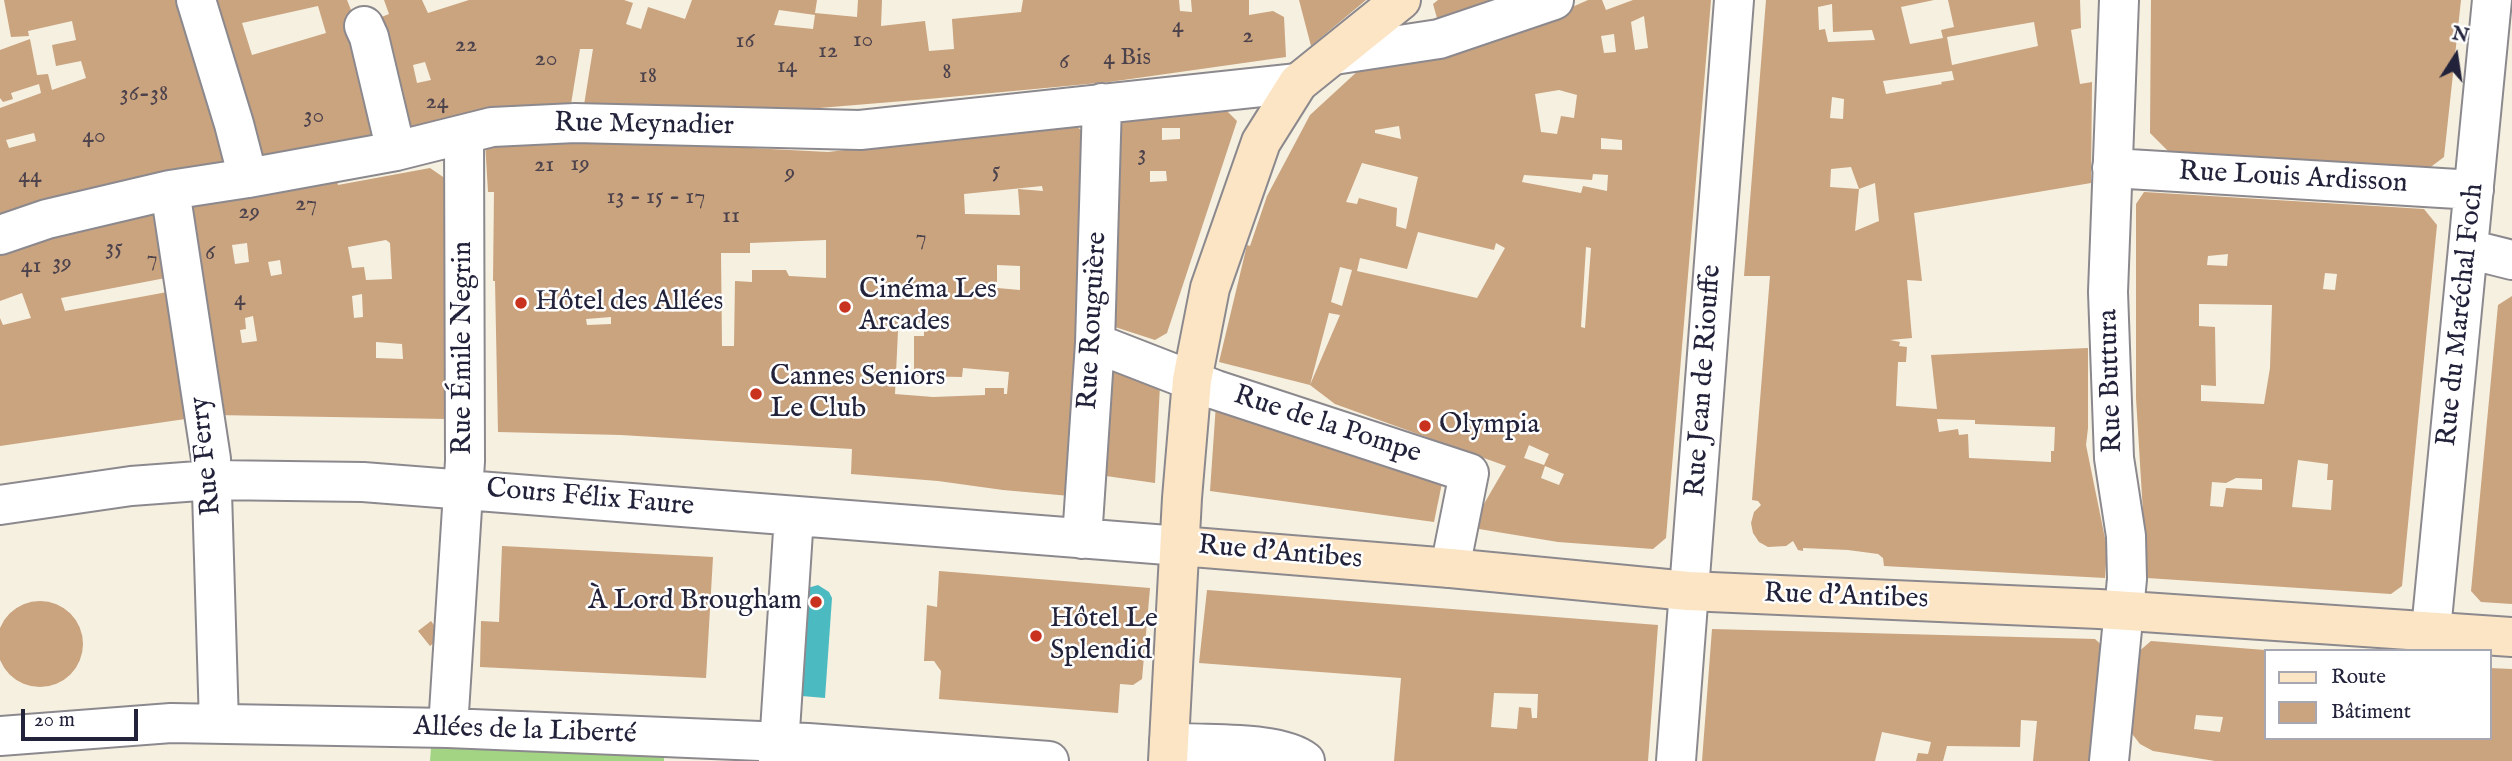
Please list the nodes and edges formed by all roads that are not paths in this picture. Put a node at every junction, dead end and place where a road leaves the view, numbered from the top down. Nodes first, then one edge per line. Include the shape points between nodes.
1 (196, 0) edge
2 (1401, 0) edge
3 (1554, 0) edge
4 (1734, 0) edge
5 (2119, 0) edge
6 (2492, 0) edge
7 (365, 26) dead end
8 (1334, 55) junction
9 (1298, 83) junction
10 (1102, 103) junction
11 (464, 135) junction
12 (396, 151) junction
13 (2112, 168) junction
14 (248, 178) junction
15 (170, 190) junction
16 (2474, 190) junction
17 (0, 235) edge
18 (2468, 249) junction
19 (2512, 260) edge
20 (1095, 343) junction
21 (1192, 380) junction
22 (212, 480) junction
23 (463, 489) junction
24 (0, 505) edge
25 (794, 516) junction
26 (1082, 539) junction
27 (1180, 546) junction
28 (1451, 568) junction
29 (1688, 591) junction
30 (2125, 611) junction
31 (2431, 630) junction
32 (2512, 637) edge
33 (219, 724) junction
34 (448, 728) junction
35 (0, 736) edge
36 (779, 752) edge
37 (1169, 752) edge
38 (1049, 761) edge
39 (1305, 761) edge
40 (1675, 761) edge
41 (2109, 761) edge

1 - 14 street
2 - 8 street
3 - 8 street via 1439,39
4 - 29 street, Rue Jean de Riouffe
5 - 13 street, Rue Buttura
6 - 16 street, Rue du Maréchal Foch
7 - 12 street
8 - 9 street
9 - 10 street, Rue Meynadier
9 - 21 street via 1261,142 1234,215 1210,288
10 - 11 street, Rue Meynadier via 860,130 575,123 492,127
10 - 20 street, Rue Rouguière
11 - 12 street, Rue Meynadier
11 - 23 street, Rue Émile Negrin
12 - 14 street, Rue Meynadier
13 - 16 street, Rue Louis Ardisson
13 - 30 street, Rue Buttura via 2108,292 2114,458 2126,537
14 - 15 street, Rue Meynadier
15 - 17 street, Rue Meynadier
15 - 22 street, Rue Ferry
16 - 18 street, Rue du Maréchal Foch
18 - 19 street
18 - 31 street, Rue du Maréchal Foch
20 - 21 street, Rue de la Pompe
20 - 26 street, Rue Rouguière
21 - 27 street
21 - 28 street, Rue de la Pompe via 1469,473
22 - 23 street, Cours Félix Faure
22 - 24 street, Cours Félix Faure via 131,486
22 - 33 street, Rue Ferry
23 - 25 street, Cours Félix Faure
23 - 34 street, Rue Émile Negrin
25 - 26 street, Cours Félix Faure
25 - 36 street
26 - 27 street, Cours Félix Faure
27 - 28 street, Rue d'Antibes
27 - 37 street
28 - 29 street, Rue d'Antibes
29 - 30 street, Rue d'Antibes
29 - 40 street, Rue Jean de Riouffe
30 - 31 street, Rue d'Antibes
30 - 41 street, Rue Buttura
31 - 32 street, Rue d'Antibes
33 - 34 street, Allées de la Liberté
33 - 35 street, Allées de la Liberté via 171,723
34 - 36 street, Allées de la Liberté
36 - 38 street, Allées de la Liberté
37 - 39 street via 1260,747

